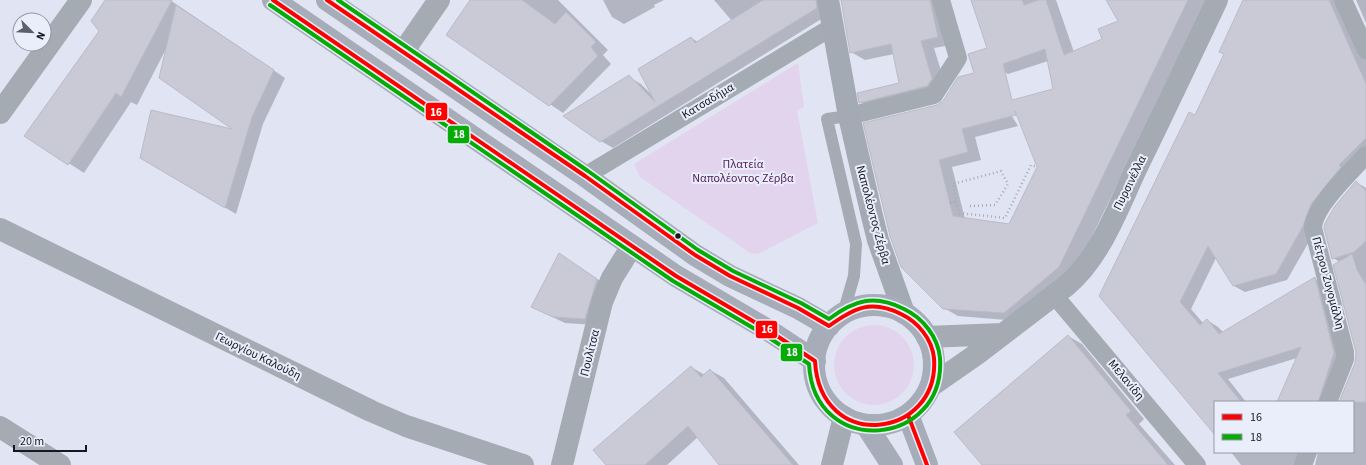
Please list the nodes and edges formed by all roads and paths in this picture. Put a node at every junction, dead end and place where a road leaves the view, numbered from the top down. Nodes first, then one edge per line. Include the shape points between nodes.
1 (80, 0) edge
2 (273, 0) edge
3 (327, 0) edge
4 (439, 0) edge
5 (828, 0) edge
6 (941, 0) edge
7 (1217, 0) edge
8 (1343, 0) edge
9 (832, 27) junction
10 (1366, 50) edge
11 (402, 52) junction
12 (0, 113) edge
13 (849, 116) junction
14 (1366, 155) edge
15 (1037, 168) dead end
16 (585, 176) junction
17 (957, 202) junction
18 (950, 203) dead end
19 (970, 206) dead end
20 (0, 229) edge
21 (632, 246) junction
22 (1054, 295) junction
23 (904, 313) junction
24 (836, 320) junction
25 (1002, 334) junction
26 (927, 337) junction
27 (814, 361) junction
28 (931, 386) junction
29 (1328, 401) edge
30 (908, 415) junction
31 (844, 418) junction
32 (866, 425) junction
33 (0, 427) edge
34 (1308, 453) edge
35 (60, 465) edge
36 (523, 465) edge
37 (562, 465) edge
38 (832, 465) edge
39 (892, 465) edge
40 (927, 465) edge
41 (1198, 465) edge
42 (1303, 465) edge

1 - 12 street
2 - 21 main road
3 - 11 main road
4 - 11 street
5 - 9 main road, Ναπολέοντος Ζέρβα
6 - 13 street via 958,58 934,95
7 - 22 street, Πυρσινέλλα via 1099,245 1078,275
8 - 10 street
9 - 13 main road, Ναπολέοντος Ζέρβα
9 - 16 street, Κατσαδήμα
11 - 16 main road
13 - 23 main road, Ναπολέοντος Ζέρβα via 878,240
13 - 24 lane via 827,119 856,244 854,276
14 - 29 street, Πέτρου Ζυγομάλλη via 1324,203 1313,221 1345,352 1345,359
15 - 17 path via 1031,165 1005,218 959,212
16 - 24 main road via 724,273 798,308
17 - 18 path
17 - 19 path via 952,184 1001,172 1008,184 995,205
20 - 36 street, Γεωργίου Καλούδη via 371,411 406,426
21 - 27 main road
21 - 37 street, Πουλίτσα via 612,278 602,302
22 - 25 street, Πυρσινέλλα
22 - 41 street, Μελανίδη
23 - 24 main road via 880,305 861,307
23 - 26 main road via 917,323
24 - 27 main road via 819,342
25 - 26 street
25 - 28 street, Πυρσινέλλα
26 - 28 main road via 934,361
27 - 31 main road via 819,389 829,406
28 - 30 main road via 923,400
30 - 32 main road via 885,425
30 - 40 main road
31 - 32 main road
31 - 38 street
32 - 39 main road
33 - 35 street
34 - 42 street

